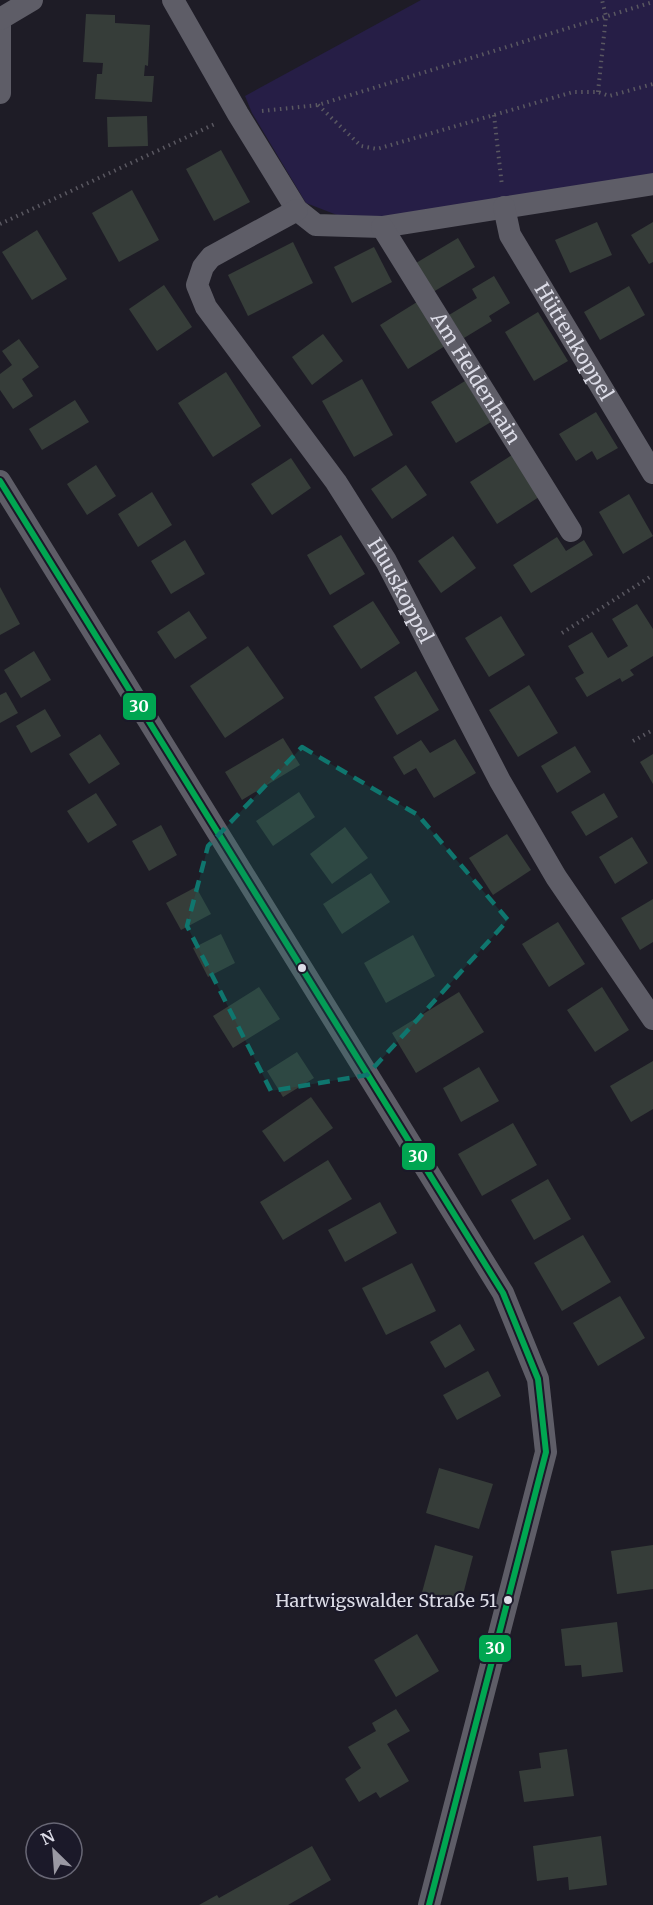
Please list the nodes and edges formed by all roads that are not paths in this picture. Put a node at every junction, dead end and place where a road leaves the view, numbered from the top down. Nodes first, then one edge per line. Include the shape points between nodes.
1 (32, 0) edge
2 (173, 0) edge
3 (0, 18) edge
4 (0, 93) edge
5 (653, 184) edge
6 (504, 207) junction
7 (297, 210) junction
8 (382, 228) junction
9 (653, 473) edge
10 (0, 481) edge
11 (571, 531) dead end
12 (653, 1019) edge
13 (429, 1905) edge

1 - 3 street
2 - 7 street
3 - 4 street
5 - 6 street
6 - 8 street
6 - 9 street, Hüttenkoppel via 510,235
7 - 8 street via 316,225
7 - 12 street, Huuskoppel via 211,257 196,285 206,307 336,482 380,551 500,781 556,878
8 - 11 street, Am Heldenhain
10 - 13 street via 503,1293 538,1379 546,1452

